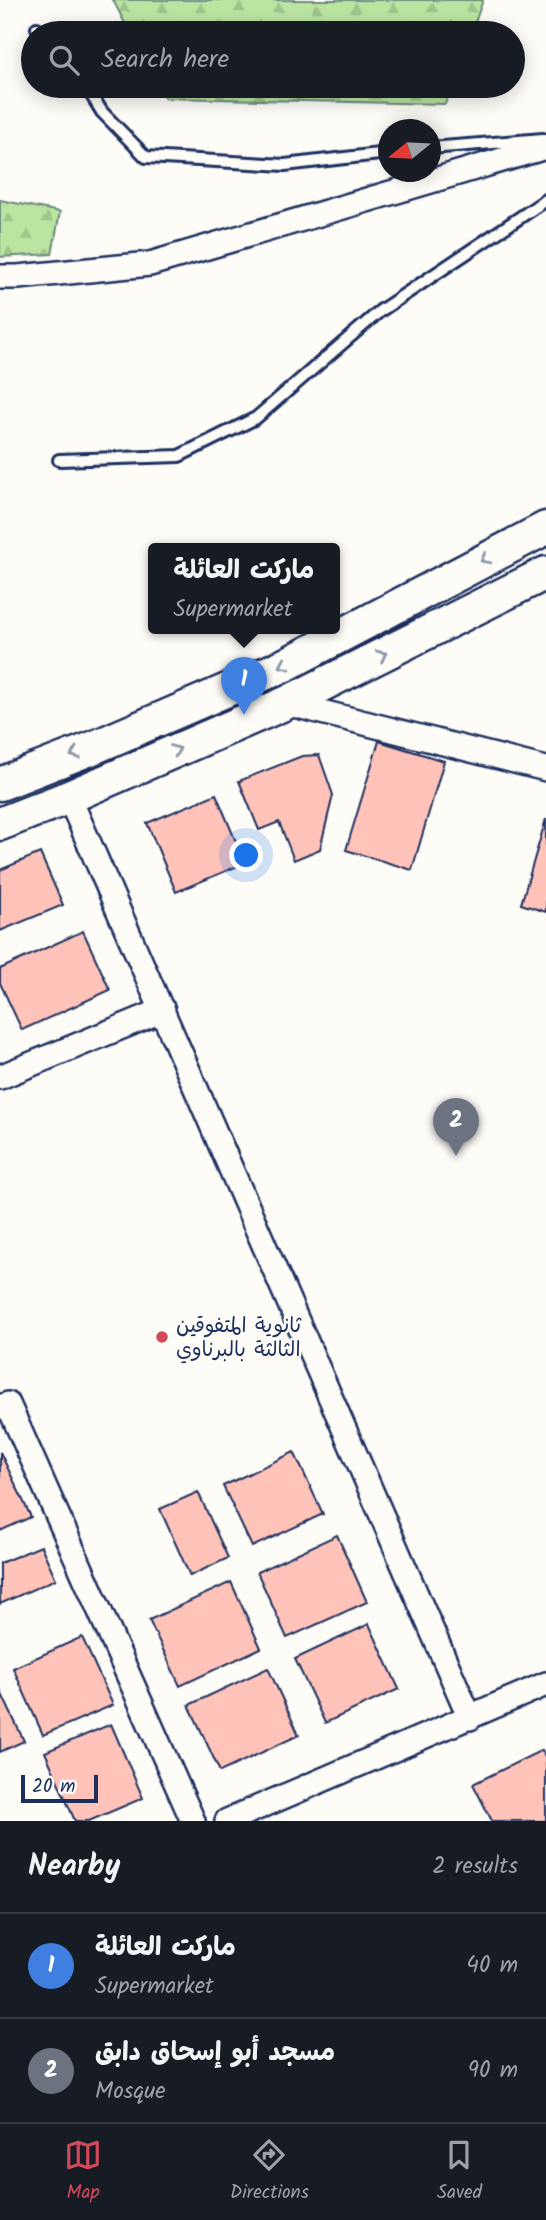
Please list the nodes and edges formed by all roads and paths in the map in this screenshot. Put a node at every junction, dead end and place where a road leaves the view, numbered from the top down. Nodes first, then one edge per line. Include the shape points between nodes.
1 (93, 98) edge
2 (546, 139) edge
3 (441, 147) edge
4 (546, 148) edge
5 (378, 154) edge
6 (546, 200) edge
7 (0, 277) edge
8 (59, 460) dead end
9 (546, 528) edge
10 (546, 573) edge
11 (286, 703) junction
12 (546, 769) edge
13 (0, 784) edge
14 (69, 797) junction
15 (0, 824) edge
16 (163, 1010) junction
17 (0, 1077) edge
18 (0, 1407) edge
19 (546, 1684) edge
20 (470, 1718) junction
21 (193, 1821) edge
22 (227, 1821) edge

1 - 5 lane via 146,157 285,165
2 - 3 lane
4 - 7 street via 150,264
6 - 8 lane via 380,311 256,418 179,456
9 -> 13 main road via 285,665
11 -> 10 main road
11 - 12 street
14 -> 11 main road
14 - 15 main road
14 - 16 street
16 - 17 street
16 - 20 street
18 - 21 street via 8,1404
19 - 20 street
20 - 22 street

